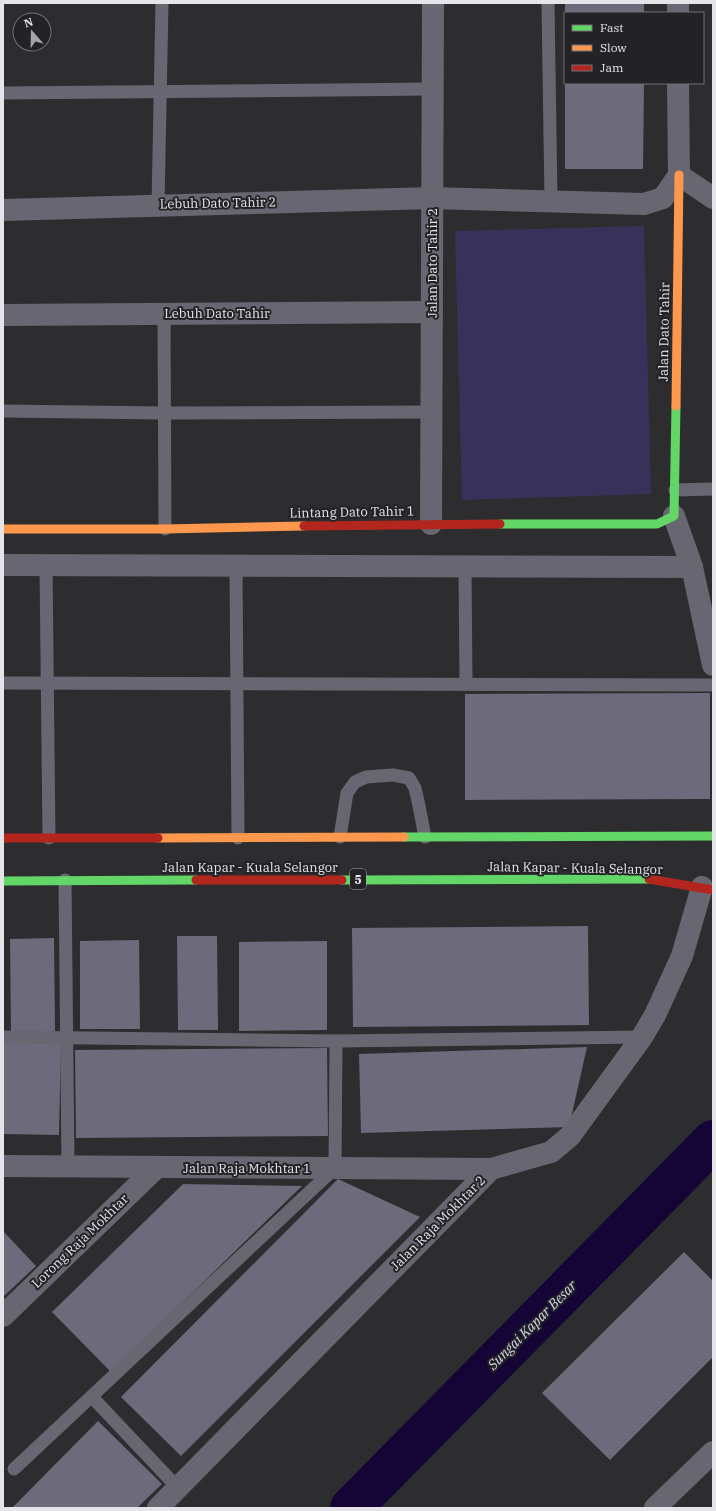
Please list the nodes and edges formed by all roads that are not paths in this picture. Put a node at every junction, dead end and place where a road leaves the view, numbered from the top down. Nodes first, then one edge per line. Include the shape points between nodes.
1 (162, 3) edge
2 (433, 3) edge
3 (548, 3) edge
4 (678, 84) edge
5 (433, 89) junction
6 (160, 92) junction
7 (3, 93) edge
8 (679, 174) junction
9 (432, 198) junction
10 (713, 198) edge
11 (551, 201) junction
12 (158, 205) junction
13 (3, 210) edge
14 (432, 312) junction
15 (164, 314) junction
16 (3, 315) edge
17 (3, 411) edge
18 (431, 412) junction
19 (163, 413) junction
20 (713, 489) edge
21 (675, 490) junction
22 (674, 516) junction
23 (431, 524) junction
24 (3, 529) edge
25 (165, 529) junction
26 (3, 565) edge
27 (46, 565) junction
28 (236, 566) junction
29 (465, 566) junction
30 (692, 567) junction
31 (713, 665) edge
32 (3, 683) edge
33 (47, 683) junction
34 (237, 684) junction
35 (466, 684) junction
36 (713, 685) edge
37 (713, 836) edge
38 (340, 837) junction
39 (3, 838) edge
40 (49, 838) junction
41 (238, 838) junction
42 (425, 838) junction
43 (65, 880) junction
44 (3, 881) edge
45 (708, 889) edge
46 (3, 1037) edge
47 (642, 1037) junction
48 (67, 1038) junction
49 (336, 1041) junction
50 (3, 1166) edge
51 (68, 1166) junction
52 (157, 1167) junction
53 (335, 1168) junction
54 (491, 1169) junction
55 (3, 1316) edge
56 (92, 1397) junction
57 (713, 1452) edge
58 (14, 1469) dead end
59 (178, 1488) junction
60 (158, 1508) edge
61 (654, 1508) edge

1 - 6 lane
2 - 5 street, Jalan Dato Tahir 2
3 - 11 lane
4 - 8 street
5 - 6 lane
5 - 9 street, Jalan Dato Tahir 2
6 - 7 lane
6 - 12 lane
8 - 10 street
8 - 11 street, Lebuh Dato Tahir 2 via 663,198 644,204
8 - 21 main road, Jalan Dato Tahir
9 - 11 street, Lebuh Dato Tahir 2
9 - 12 street, Lebuh Dato Tahir 2
9 - 14 street, Jalan Dato Tahir 2
12 - 13 street, Lebuh Dato Tahir 2
14 - 15 street, Lebuh Dato Tahir
14 - 18 street, Jalan Dato Tahir 2
15 - 16 street, Lebuh Dato Tahir
15 - 19 lane
17 - 19 lane
18 - 19 lane
18 - 23 street, Jalan Dato Tahir 2
19 - 25 lane
20 - 21 lane
21 - 22 main road
22 - 23 main road, Lintang Dato Tahir 1 via 657,524
22 - 30 street
23 - 25 main road, Lintang Dato Tahir 1
24 - 25 main road, Lintang Dato Tahir 1
26 - 27 street
27 - 28 street
27 - 33 lane
28 - 29 street
28 - 34 lane
29 - 30 street
29 - 35 lane
30 - 31 street
32 - 33 lane
33 - 34 lane
33 - 40 lane
34 - 35 lane
34 - 41 lane
35 - 36 lane
37 - 42 main road
38 - 41 main road
38 - 42 main road
38 - 42 lane via 346,793 355,782 366,777 393,775 409,778 415,788
39 - 40 main road
40 - 41 main road
43 - 44 main road, Jalan Kapar - Kuala Selangor / 5
43 - 45 main road, Jalan Kapar - Kuala Selangor / 5 via 651,879
43 - 48 lane
45 - 47 street, Jalan Raja Mokhtar 2 via 682,956
46 - 48 lane
47 - 49 lane
47 - 54 street, Jalan Raja Mokhtar 2 via 570,1136 551,1152
48 - 49 lane
48 - 51 lane
49 - 53 lane
50 - 51 street, Jalan Raja Mokhtar 1
51 - 52 street, Jalan Raja Mokhtar 1
52 - 53 street, Jalan Raja Mokhtar 1
52 - 55 street, Lorong Raja Mokhtar
53 - 54 street, Jalan Raja Mokhtar 1
53 - 56 lane
54 - 59 street, Jalan Raja Mokhtar 2
56 - 58 lane
56 - 59 lane
57 - 61 street
59 - 60 street, Jalan Raja Mokhtar 2

